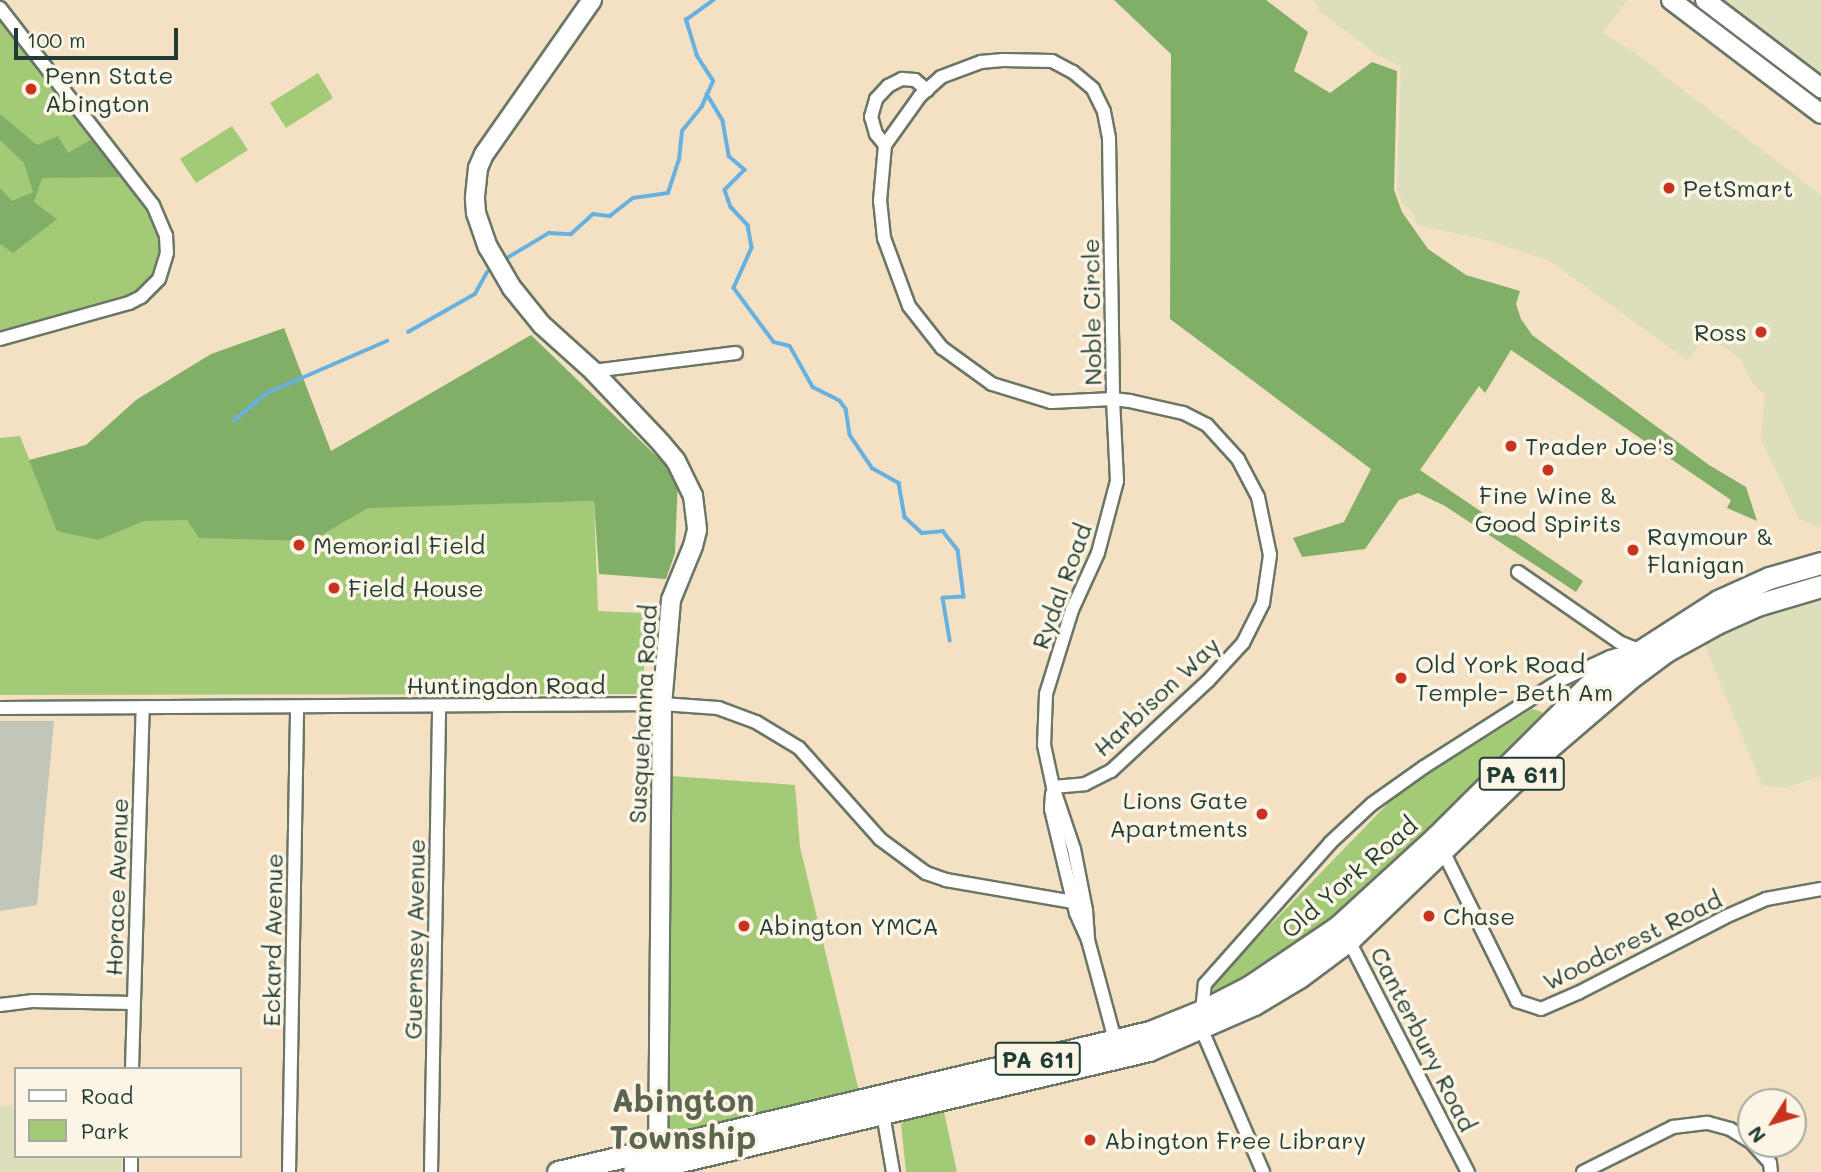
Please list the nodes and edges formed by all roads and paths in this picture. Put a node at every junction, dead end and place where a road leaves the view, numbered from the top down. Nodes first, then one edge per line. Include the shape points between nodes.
1 (592, 0) edge
2 (1671, 0) edge
3 (1705, 0) edge
4 (0, 8) edge
5 (1821, 88) edge
6 (926, 90) junction
7 (1821, 114) edge
8 (886, 145) junction
9 (0, 339) edge
10 (736, 353) dead end
11 (593, 371) junction
12 (1114, 399) junction
13 (1821, 563) edge
14 (1518, 572) dead end
15 (1821, 586) edge
16 (1639, 650) junction
17 (662, 705) junction
18 (143, 707) junction
19 (439, 707) junction
20 (0, 708) edge
21 (297, 709) junction
22 (1053, 787) junction
23 (1440, 845) junction
24 (1071, 867) junction
25 (1821, 889) edge
26 (1073, 902) junction
27 (1344, 933) junction
28 (1088, 940) junction
29 (133, 1003) junction
30 (0, 1005) edge
31 (1201, 1020) junction
32 (1117, 1049) junction
33 (132, 1067) edge
34 (882, 1106) junction
35 (1737, 1133) edge
36 (663, 1162) edge
37 (289, 1172) edge
38 (430, 1172) edge
39 (558, 1172) edge
40 (634, 1172) edge
41 (893, 1172) edge
42 (1263, 1172) edge
43 (1468, 1172) edge
44 (1583, 1172) edge

1 - 11 main road, Susquehanna Road via 484,154 474,184 476,213 488,247 512,288 542,325
2 - 7 main road
3 - 5 main road
4 - 9 street via 153,205 166,236 167,253 159,279 141,297
6 - 8 street, Noble Circle
6 - 8 street via 915,80 902,79 876,99 871,117 876,134
6 - 12 street, Noble Circle via 941,77 964,68 1003,60 1052,61 1093,89 1104,112 1108,138
8 - 12 street, Noble Circle via 880,201 884,238 909,306 922,326 964,366 992,384 1051,402
10 - 11 street
11 - 17 main road, Susquehanna Road via 676,461 693,496 696,530 671,600
12 - 22 street, Rydal Road via 1117,481 1098,553 1072,610 1046,694 1044,745
12 - 22 street, Harbison Way via 1183,413 1206,425 1238,459 1258,497 1270,555 1263,603 1243,643 1111,771 1085,784
13 - 16 highway, Old York Road / PA 611 via 1769,578 1718,601
14 - 16 street via 1619,642
15 - 23 highway, Old York Road / PA 611 via 1757,605 1666,651 1597,703
16 - 23 highway, Old York Road / PA 611 via 1591,683
16 - 31 street via 1610,657 1559,681 1372,804 1330,843 1205,984
17 - 19 street, Huntingdon Road
17 - 26 street, Huntingdon Road via 718,708 756,722 799,748 880,839 926,873
17 - 36 main road, Susquehanna Road via 658,1134
18 - 20 street, Huntingdon Road
18 - 21 street, Huntingdon Road
18 - 29 street, Horace Avenue
19 - 21 street, Huntingdon Road
19 - 38 street, Guernsey Avenue
21 - 37 street, Eckard Avenue
22 - 24 street, Rydal Road via 1051,809
23 - 25 street, Woodcrest Road via 1517,1001 1541,1009 1766,899
23 - 27 highway, Old York Road / PA 611
24 - 26 street, Rydal Road
24 - 28 street, Rydal Road
26 - 28 street, Rydal Road
27 - 31 highway, Old York Road / PA 611 via 1290,983
27 - 43 street, Canterbury Road
28 - 32 street, Rydal Road
29 - 30 street via 32,1001
29 - 33 street, Horace Avenue
31 - 32 highway, Old York Road / PA 611 via 1149,1050
31 - 42 street
32 - 34 highway, Old York Road / PA 611
34 - 36 highway, Old York Road / PA 611
34 - 41 street
35 - 44 street via 1708,1124 1673,1127
36 - 39 highway, Old York Road / PA 611
36 - 40 highway, Old York Road / PA 611

